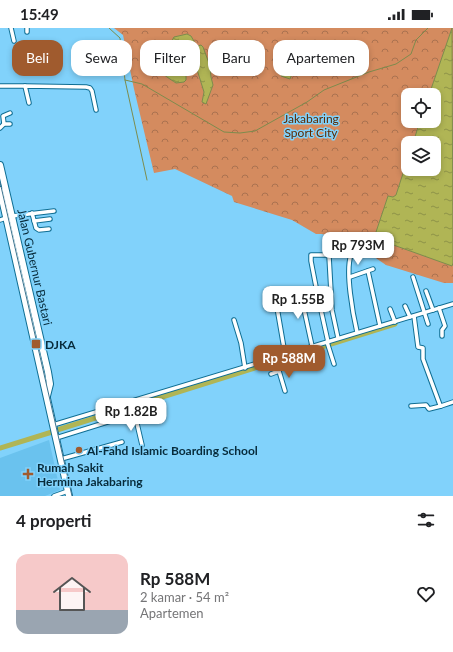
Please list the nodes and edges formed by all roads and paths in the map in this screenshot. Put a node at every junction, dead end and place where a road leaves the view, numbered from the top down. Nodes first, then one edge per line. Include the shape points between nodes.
1 (11, 28) edge
2 (14, 40) edge
3 (0, 86) edge
4 (25, 86) junction
5 (29, 103) dead end
6 (96, 110) dead end
7 (10, 113) dead end
8 (4, 124) junction
9 (10, 124) dead end
10 (0, 128) edge
11 (0, 165) edge
12 (0, 190) edge
13 (1, 201) edge
14 (54, 210) dead end
15 (32, 213) junction
16 (6, 218) edge
17 (50, 219) dead end
18 (34, 222) junction
19 (49, 229) dead end
20 (351, 255) dead end
21 (373, 269) dead end
22 (368, 271) junction
23 (350, 277) junction
24 (413, 277) dead end
25 (269, 289) dead end
26 (426, 291) dead end
27 (302, 300) dead end
28 (453, 304) edge
29 (405, 306) dead end
30 (439, 308) junction
31 (390, 309) dead end
32 (434, 310) junction
33 (426, 312) junction
34 (414, 316) junction
35 (410, 317) junction
36 (234, 320) dead end
37 (395, 322) junction
38 (428, 324) dead end
39 (380, 326) junction
40 (357, 332) junction
41 (442, 336) dead end
42 (338, 338) junction
43 (327, 339) junction
44 (312, 346) junction
45 (284, 354) junction
46 (276, 360) junction
47 (334, 364) dead end
48 (245, 368) junction
49 (279, 371) junction
50 (271, 374) dead end
51 (285, 391) dead end
52 (453, 402) edge
53 (411, 406) dead end
54 (441, 406) junction
55 (53, 425) junction
56 (56, 438) junction
57 (122, 442) dead end
58 (142, 445) dead end
59 (61, 459) junction
60 (68, 493) edge
61 (54, 496) edge

1 - 2 street
3 - 4 street
4 - 5 street
4 - 6 street via 90,88
7 - 8 street via 3,116
8 - 9 street
8 - 10 street
11 - 16 highway, Jalan Gubernur Bastari
12 - 13 highway, Jalan Gubernur Bastari
13 - 16 highway, Jalan Gubernur Bastari
14 - 15 street
15 - 16 street
15 - 18 street
16 - 55 highway, Jalan Gubernur Bastari via 49,378 47,397
17 - 18 street
18 - 19 street via 37,229
20 - 23 street
21 - 22 street
22 - 23 street
22 - 39 street
23 - 40 street
24 - 33 street
25 - 45 street via 270,294 275,296
26 - 32 street
27 - 44 street
28 - 30 street
29 - 35 street
30 - 32 street
30 - 41 street via 445,326
31 - 37 street
32 - 33 street
33 - 34 street
33 - 38 street
34 - 35 street
34 - 54 street via 418,347 423,348 423,359
35 - 37 street
36 - 48 street
37 - 39 street
39 - 40 street
40 - 42 street
42 - 43 street
42 - 43 street via 332,303 329,256 311,255
43 - 44 street
43 - 47 street
44 - 45 street
45 - 46 street
46 - 48 street
46 - 49 street
48 - 55 street
49 - 50 street
49 - 51 street
52 - 54 street
53 - 54 street via 426,405 428,409
55 - 56 highway, Jalan Gubernur Bastari
56 - 58 street via 133,414
56 - 59 highway, Jalan Gubernur Bastari
57 - 59 street
59 - 60 highway, Jalan Gubernur Bastari
60 - 61 street

